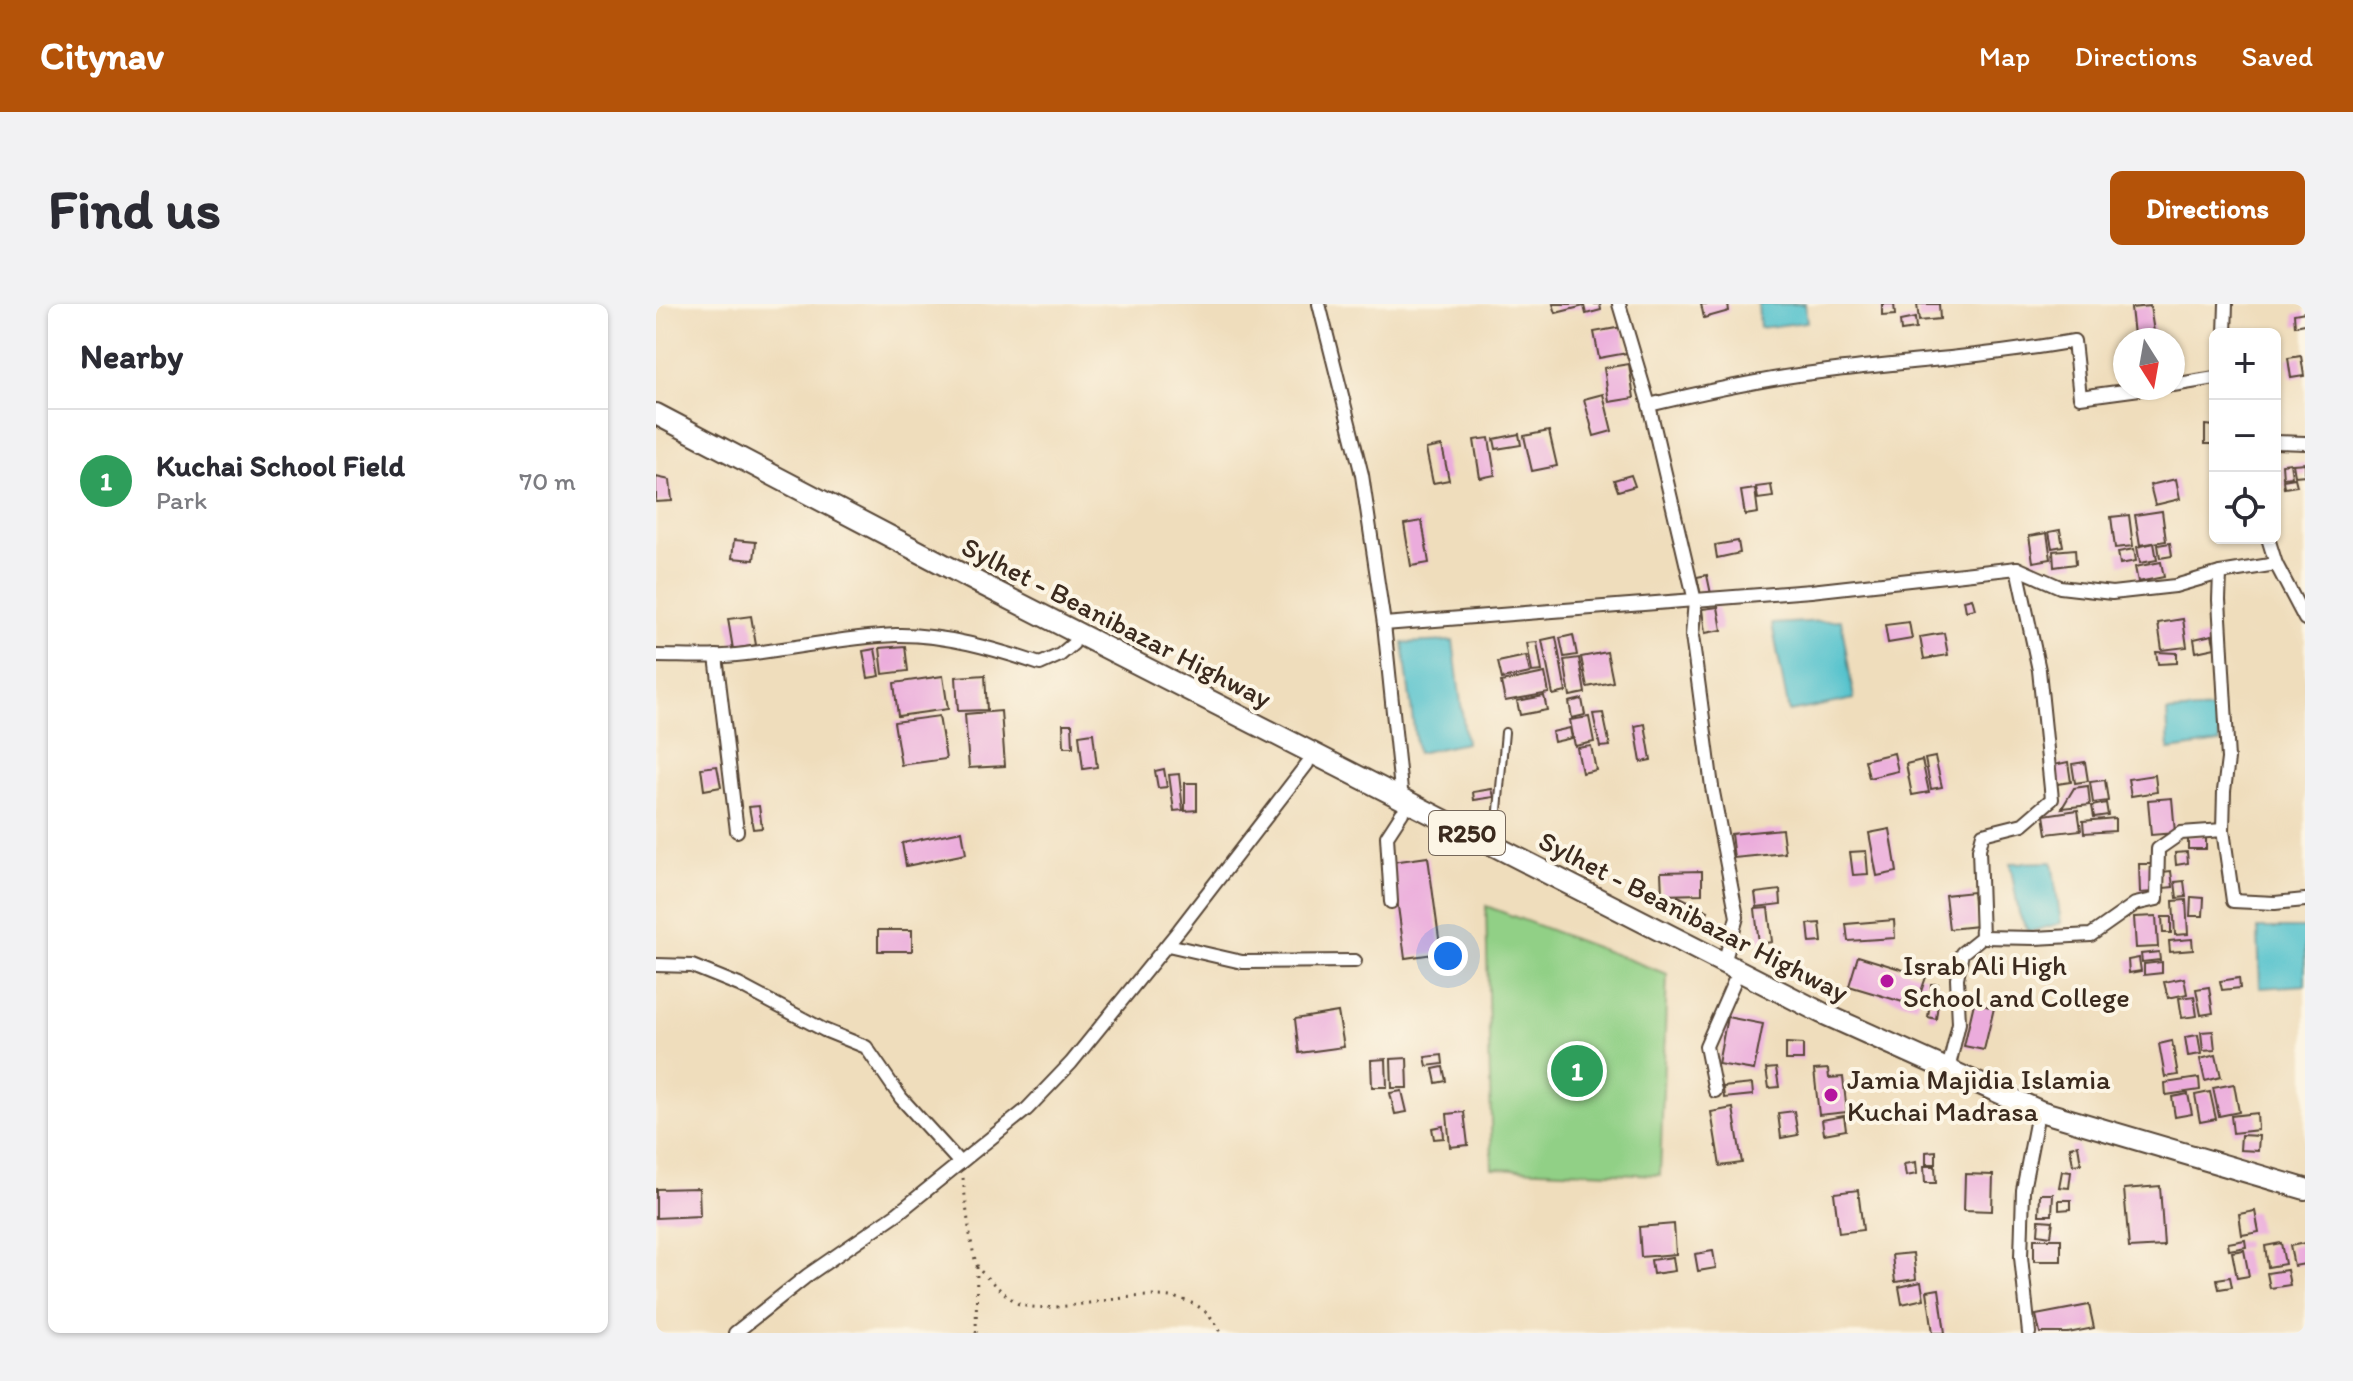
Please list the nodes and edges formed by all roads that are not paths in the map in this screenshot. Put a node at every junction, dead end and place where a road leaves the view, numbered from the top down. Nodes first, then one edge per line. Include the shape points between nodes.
1 (1319, 304) edge
2 (1619, 304) edge
3 (2226, 304) edge
4 (2225, 328) edge
5 (2209, 379) edge
6 (2185, 383) edge
7 (2113, 393) edge
8 (1649, 405) junction
9 (656, 414) edge
10 (656, 427) edge
11 (2281, 442) edge
12 (2305, 443) edge
13 (2270, 544) edge
14 (2276, 564) junction
15 (2017, 568) junction
16 (2220, 573) junction
17 (1695, 601) junction
18 (2305, 619) edge
19 (1384, 624) junction
20 (1073, 644) junction
21 (656, 656) edge
22 (716, 656) junction
23 (1505, 732) dead end
24 (1307, 764) junction
25 (1402, 807) junction
26 (2223, 830) junction
27 (737, 831) dead end
28 (1495, 847) junction
29 (2305, 900) edge
30 (1391, 902) dead end
31 (1982, 937) junction
32 (1168, 945) junction
33 (1355, 961) dead end
34 (1724, 963) junction
35 (656, 965) edge
36 (1734, 982) junction
37 (1948, 1070) junction
38 (1715, 1091) dead end
39 (2036, 1123) junction
40 (960, 1163) junction
41 (2304, 1189) edge
42 (735, 1333) edge
43 (2029, 1333) edge

1 - 19 street via 1362,475
2 - 8 street
3 - 4 street
5 - 6 street
7 - 8 street via 2080,397 2074,341 2002,354 1833,370
8 - 17 street
9 - 25 main road, Sylhet - Beanibazar Highway / R250
10 - 20 main road, Sylhet - Beanibazar Highway / R250
11 - 12 street
13 - 14 street
14 - 16 street
14 - 18 street
15 - 16 street via 2060,587 2112,593 2175,586
15 - 17 street
15 - 31 street via 2039,670 2052,799 2023,824 1983,834
16 - 26 street via 2228,759
17 - 19 street
17 - 34 street via 1697,675 1737,917
19 - 25 street
20 - 22 street via 1040,664 956,641 898,635
20 - 24 main road, Sylhet - Beanibazar Highway / R250
21 - 22 street
22 - 27 street
23 - 28 lane
24 - 25 main road, Sylhet - Beanibazar Highway / R250
24 - 32 street
25 - 28 main road, Sylhet - Beanibazar Highway / R250
25 - 30 street via 1387,836
25 - 36 main road, Sylhet - Beanibazar Highway / R250
26 - 29 street via 2233,901
26 - 31 street via 2181,833 2158,849 2157,899 2135,904 2091,935
28 - 34 main road, Sylhet - Beanibazar Highway / R250
31 - 37 street via 1962,953 1959,1023
32 - 33 street via 1242,962
32 - 40 street via 1071,1063
34 - 37 main road, Sylhet - Beanibazar Highway / R250
35 - 40 street via 692,966 866,1047 901,1098
36 - 38 street via 1706,1046
36 - 39 main road, Sylhet - Beanibazar Highway / R250
37 - 41 main road, Sylhet - Beanibazar Highway / R250 via 2040,1111
39 - 41 main road, Sylhet - Beanibazar Highway / R250
39 - 43 street via 2023,1190 2021,1257
40 - 42 street

